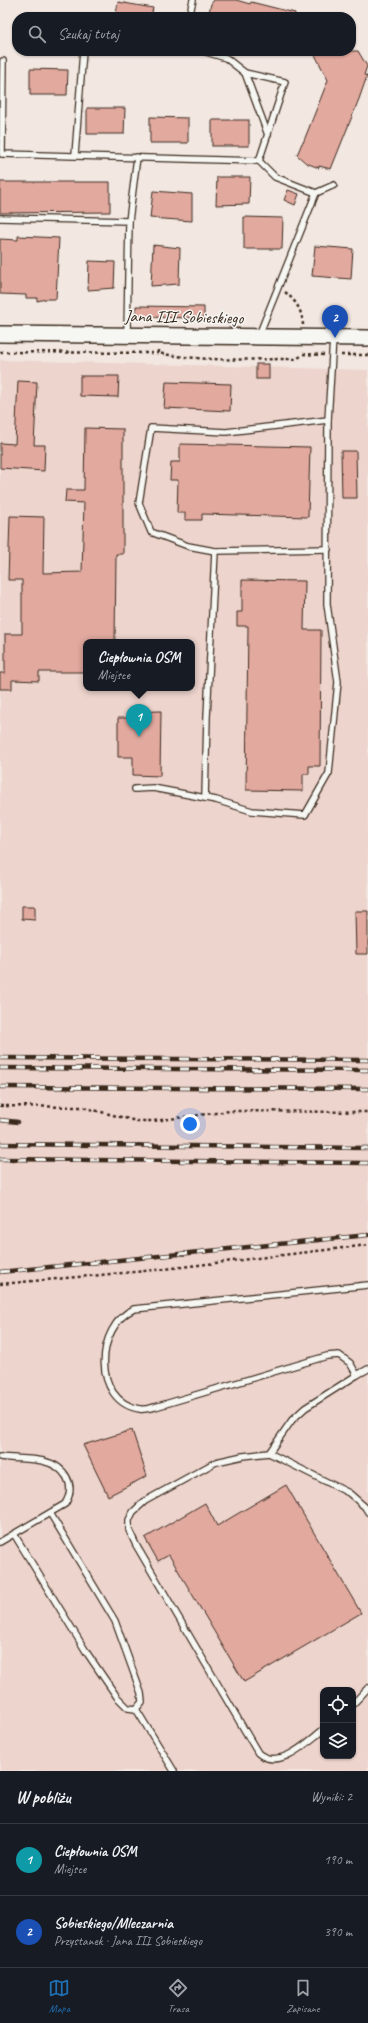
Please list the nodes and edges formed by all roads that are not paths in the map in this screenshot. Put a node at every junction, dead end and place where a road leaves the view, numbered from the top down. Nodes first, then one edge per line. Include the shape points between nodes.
1 (193, 0) edge
2 (190, 12) edge
3 (83, 56) edge
4 (220, 56) edge
5 (2, 61) dead end
6 (244, 73) junction
7 (268, 135) junction
8 (75, 155) junction
9 (137, 157) junction
10 (259, 161) junction
11 (334, 185) dead end
12 (316, 192) junction
13 (0, 218) edge
14 (129, 221) junction
15 (0, 334) edge
16 (127, 336) junction
17 (258, 337) junction
18 (333, 338) junction
19 (368, 338) edge
20 (328, 420) junction
21 (328, 550) junction
22 (215, 551) junction
23 (134, 788) dead end
24 (205, 798) junction
25 (368, 1285) edge
26 (368, 1369) edge
27 (357, 1375) junction
28 (269, 1453) junction
29 (0, 1457) edge
30 (368, 1512) edge
31 (50, 1513) junction
32 (14, 1534) junction
33 (0, 1542) edge
34 (368, 1688) edge
35 (356, 1701) edge
36 (136, 1709) junction
37 (320, 1732) edge
38 (174, 1771) edge

1 - 2 lane
3 - 8 lane
4 - 6 lane
5 - 8 lane via 2,154
6 - 7 lane
6 - 7 lane via 285,82
7 - 10 lane
8 - 9 lane
9 - 10 lane
9 - 14 lane
10 - 12 lane via 275,177
11 - 12 lane
12 - 17 lane
13 - 14 lane
14 - 16 lane
15 - 16 main road, Jana III Sobieskiego
16 - 17 main road, Jana III Sobieskiego
17 - 18 main road, Jana III Sobieskiego
18 - 19 main road, Jana III Sobieskiego
18 - 20 lane
20 - 21 lane
20 - 22 lane via 226,432 151,428 139,503 150,532 188,546
21 - 22 lane
21 - 24 lane via 327,604 338,682 329,773 305,815 252,811
22 - 24 lane
23 - 24 lane via 153,788
25 - 27 lane via 134,1309 125,1312 106,1341 108,1386 114,1395 140,1410 327,1356 339,1355 350,1363
26 - 27 lane
27 - 28 lane via 301,1412 292,1420
28 - 30 lane via 349,1493
28 - 37 lane via 216,1462 145,1501 133,1512 129,1520 129,1530 258,1752 264,1758 276,1760 294,1753
29 - 31 lane via 44,1461 63,1471 70,1482 70,1496 64,1504
31 - 32 lane
31 - 36 lane via 115,1621 140,1693 142,1702
32 - 33 lane
32 - 36 lane via 117,1697 128,1708
34 - 35 lane
36 - 38 lane

